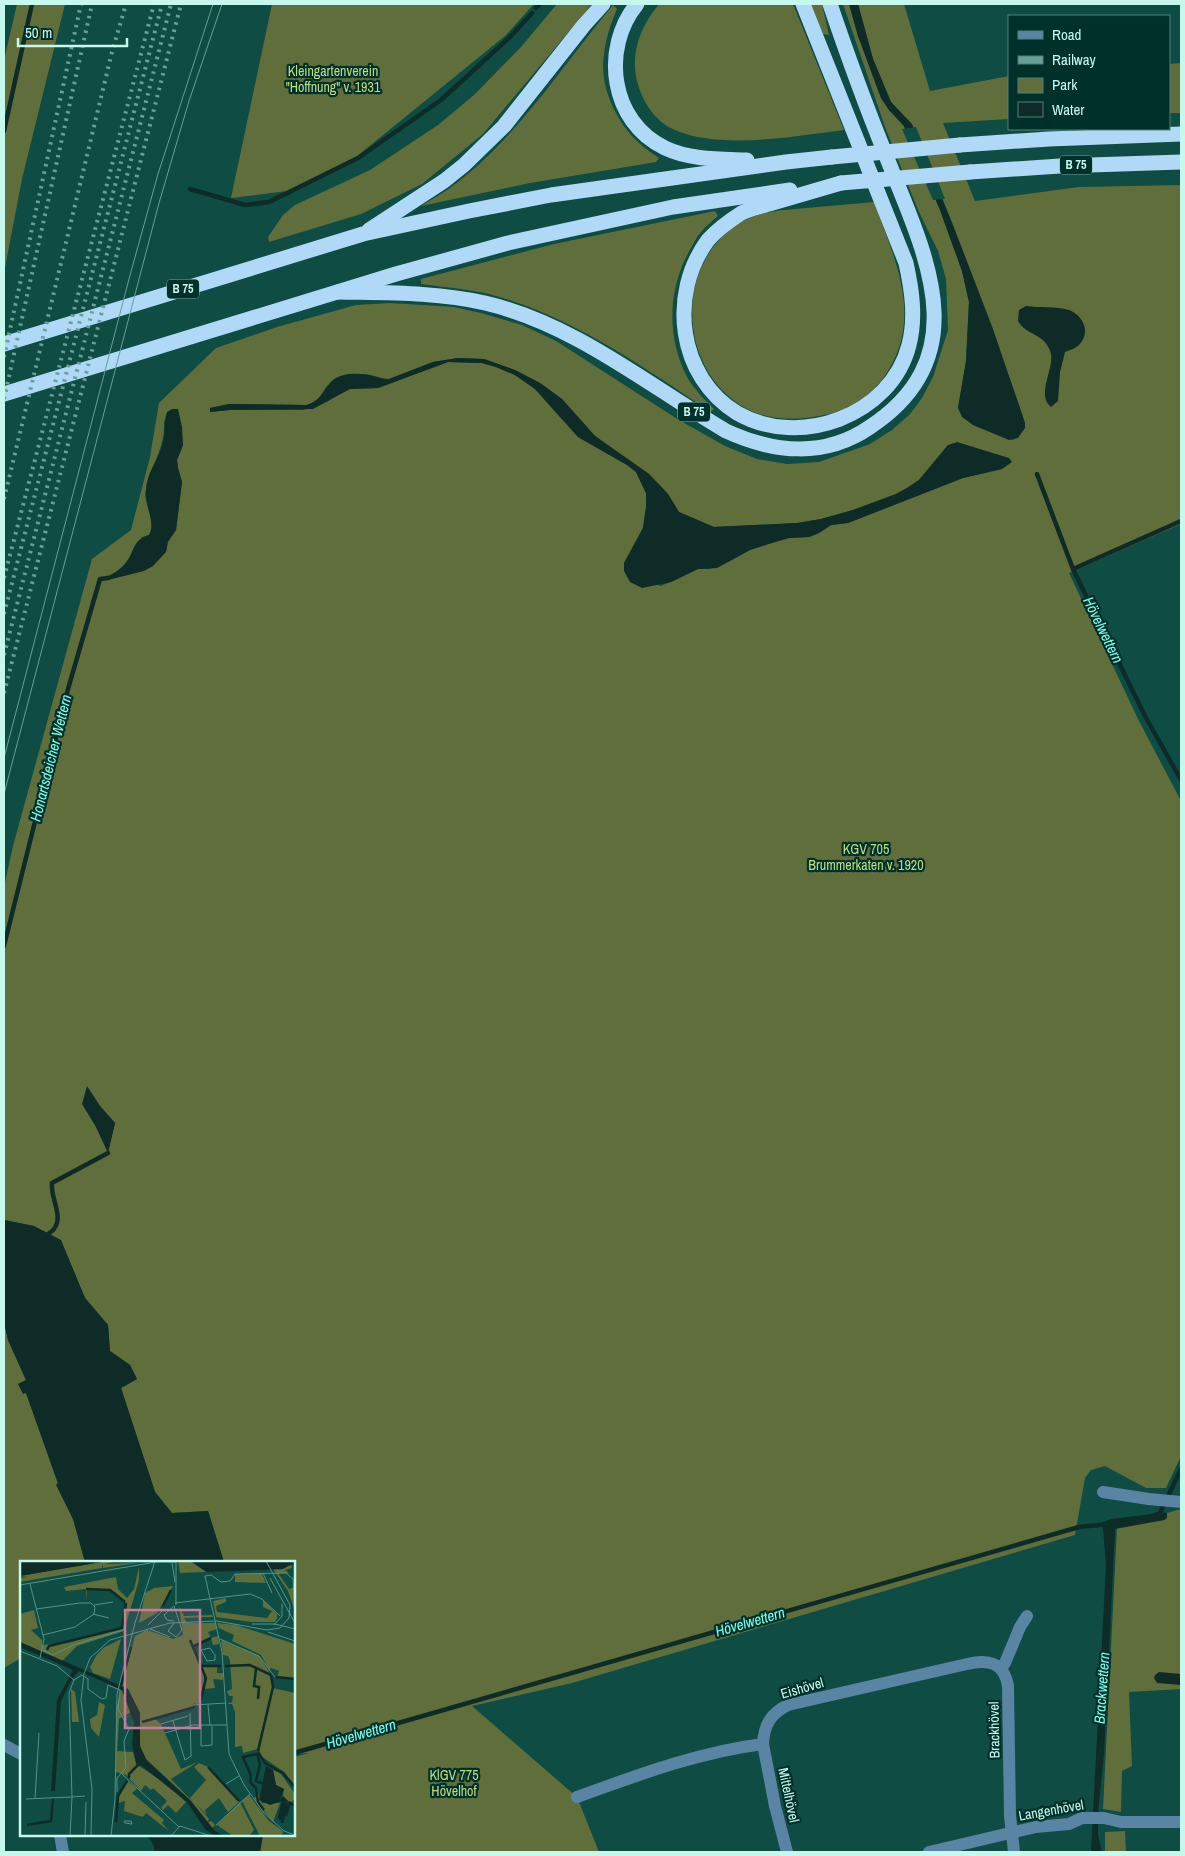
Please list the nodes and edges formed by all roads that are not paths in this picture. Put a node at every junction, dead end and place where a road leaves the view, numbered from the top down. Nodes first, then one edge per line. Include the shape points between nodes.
1 (603, 4) edge
2 (637, 4) edge
3 (804, 4) edge
4 (830, 4) edge
5 (1181, 134) edge
6 (786, 162) junction
7 (1181, 162) edge
8 (841, 182) junction
9 (362, 234) junction
10 (338, 292) junction
11 (4, 344) edge
12 (4, 394) edge
13 (1102, 1492) dead end
14 (1179, 1502) edge
15 (1027, 1616) dead end
16 (1001, 1668) junction
17 (763, 1744) junction
18 (4, 1745) edge
19 (20, 1753) edge
20 (577, 1797) dead end
21 (1181, 1822) edge
22 (1012, 1832) junction
23 (60, 1836) edge
24 (63, 1852) edge
25 (787, 1852) edge
26 (929, 1852) edge
27 (1014, 1852) edge

1 - 9 highway, B 75 via 510,118 464,165
2 - 6 highway, B 75 via 621,32 615,72 626,111 642,131 664,148 679,153 712,159
3 - 8 highway, B 75 via 906,263 911,286 912,325 909,346 894,378 883,392 854,414 834,422 794,428 755,421 722,401 698,372 684,330 683,306 688,282 709,240 743,212
4 - 10 highway, B 75 via 856,82 925,254 935,307 934,329 921,373 898,406 866,430 843,442 821,448 768,447 726,431 593,348 526,316 486,303 455,298
5 - 6 highway, B 75, bridge via 960,145
6 - 9 highway, B 75 via 541,197
7 - 8 highway, B 75, bridge via 1060,166
8 - 10 highway, B 75 via 712,200 623,217 476,252
9 - 11 highway, B 75
10 - 12 highway, B 75
13 - 14 street
15 - 16 street
16 - 17 street, Eishövel via 977,1662 788,1705 769,1720
16 - 22 street, Brackhövel via 1007,1680 1009,1698
17 - 20 street via 659,1767
17 - 25 street, Mittelhövel
18 - 19 street
21 - 22 street, Langenhövel via 1082,1818 1068,1824
22 - 26 street, Langenhövel
22 - 27 street, Brackhövel
23 - 24 street

